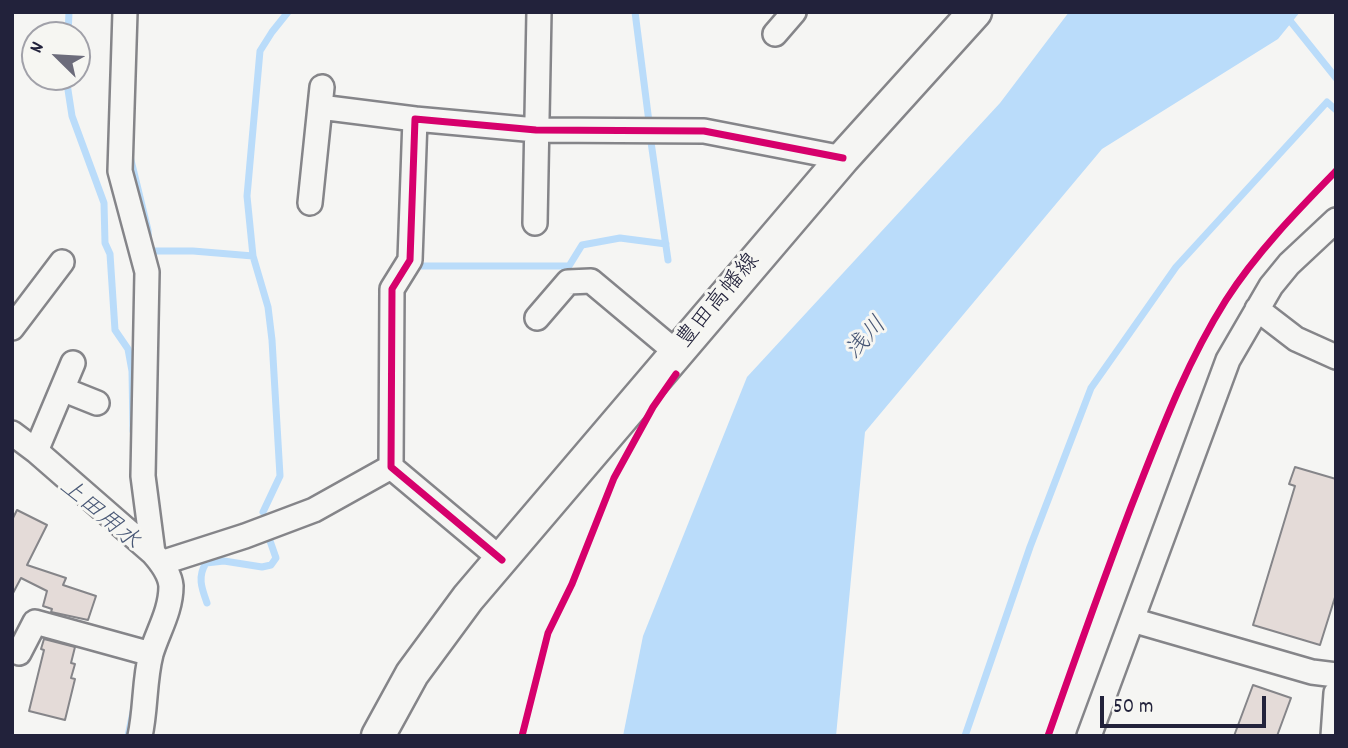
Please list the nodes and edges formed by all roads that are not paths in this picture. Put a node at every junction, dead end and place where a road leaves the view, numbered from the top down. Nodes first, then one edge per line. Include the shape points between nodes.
1 (125, 12) edge
2 (539, 12) edge
3 (794, 12) edge
4 (975, 12) edge
5 (775, 33) dead end
6 (415, 119) junction
7 (536, 130) junction
8 (843, 158) junction
9 (310, 203) dead end
10 (1336, 220) edge
11 (535, 223) dead end
12 (62, 262) dead end
13 (1257, 309) junction
14 (537, 318) dead end
15 (12, 328) edge
16 (677, 354) junction
17 (1336, 358) edge
18 (74, 363) dead end
19 (62, 389) junction
20 (97, 403) dead end
21 (12, 433) edge
22 (36, 451) junction
23 (391, 467) junction
24 (157, 558) junction
25 (502, 560) junction
26 (1132, 620) junction
27 (12, 650) edge
28 (151, 654) junction
29 (1336, 675) edge
30 (1336, 693) edge
31 (140, 736) edge
32 (377, 736) edge
33 (1089, 736) edge
34 (1333, 736) edge

1 - 24 street via 121,171 147,272 143,476
2 - 7 street
3 - 5 street
4 - 8 main road, 豊田高幡線
6 - 7 street
6 - 9 street via 321,97
6 - 23 street via 410,260 392,289
7 - 8 street via 704,131
7 - 11 street
8 - 16 main road, 豊田高幡線
10 - 13 street via 1289,264
12 - 15 street
13 - 17 street via 1296,339
13 - 26 street via 1210,404
14 - 16 street via 568,282 591,281
16 - 25 main road, 豊田高幡線
18 - 19 street
19 - 20 street
19 - 22 street
21 - 22 street
22 - 24 street
23 - 24 street via 314,510 245,536
23 - 25 street
24 - 28 street via 171,583 169,608
25 - 32 main road, 豊田高幡線 via 431,646
26 - 29 street
26 - 33 street
27 - 28 street via 19,653 35,622
28 - 31 street
30 - 34 street

